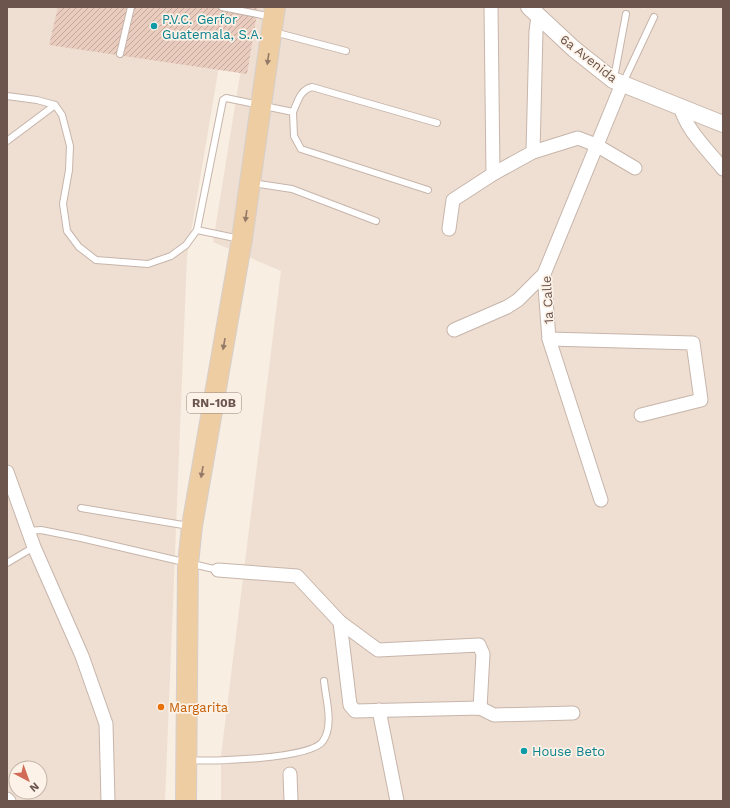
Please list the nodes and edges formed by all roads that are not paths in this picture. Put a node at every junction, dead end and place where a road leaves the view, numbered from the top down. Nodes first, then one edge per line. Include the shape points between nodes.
1 (131, 7) edge
2 (222, 7) edge
3 (492, 7) edge
4 (534, 11) edge
5 (626, 14) dead end
6 (654, 17) dead end
7 (274, 18) edge
8 (346, 51) dead end
9 (120, 54) dead end
10 (618, 82) junction
11 (7, 96) edge
12 (55, 106) junction
13 (261, 106) junction
14 (680, 106) junction
15 (293, 112) junction
16 (437, 123) dead end
17 (723, 124) edge
18 (7, 141) edge
19 (596, 145) junction
20 (533, 152) junction
21 (636, 168) dead end
22 (723, 169) edge
23 (493, 174) junction
24 (250, 183) junction
25 (428, 190) dead end
26 (376, 221) dead end
27 (449, 229) dead end
28 (197, 230) junction
29 (242, 239) junction
30 (544, 274) junction
31 (454, 330) dead end
32 (550, 338) junction
33 (642, 415) dead end
34 (7, 472) edge
35 (12, 500) edge
36 (601, 500) dead end
37 (81, 508) dead end
38 (192, 526) junction
39 (28, 531) junction
40 (34, 547) junction
41 (7, 563) edge
42 (188, 564) junction
43 (218, 570) joint
44 (340, 622) junction
45 (324, 681) dead end
46 (480, 708) junction
47 (379, 710) junction
48 (573, 713) dead end
49 (187, 760) junction
50 (290, 774) dead end
51 (108, 801) edge
52 (186, 801) edge
53 (292, 801) edge
54 (397, 801) edge

1 - 9 lane
2 - 7 lane
3 - 23 street
4 - 10 street, 6a Avenida via 574,49
4 - 20 street via 536,31
5 - 10 lane
6 - 10 lane
7 - 8 lane
7 -> 13 main road, RN-10B
10 - 14 street, 6a Avenida
10 - 19 street, 1a Calle
11 - 12 lane via 37,100
12 - 18 lane
12 - 28 lane via 62,115 70,146 63,204 67,231 79,247 96,260 148,264 171,256 186,245
13 - 15 lane
13 - 24 main road, RN-10B
13 - 28 lane via 226,98 223,100
14 - 17 street, 6a Avenida
14 - 22 street via 689,127
15 - 16 lane via 301,94 305,89 312,87
15 - 25 lane via 294,136 301,149
19 - 20 street via 578,138
19 - 21 street
19 - 30 street, 1a Calle
20 - 23 street
23 - 27 street via 453,200
24 - 26 lane via 292,189
24 -> 29 main road, RN-10B
28 - 29 lane
29 -> 38 main road, RN-10B
30 - 31 street via 518,300 507,307
30 - 32 street, 1a Calle
32 - 33 street via 693,343 701,400
32 - 36 street, 1a Calle
34 - 35 street
35 - 39 street
37 - 38 lane
38 - 42 main road, RN-10B
39 - 40 street
39 - 42 lane via 41,530 81,538
40 - 41 lane
40 - 51 street via 82,656 106,724
42 - 43 lane
42 - 49 main road, RN-10B
43 - 44 street via 297,576
44 - 46 street via 378,650 479,645 483,654
44 - 47 street via 352,708 355,711
45 - 49 lane via 329,726 323,742 312,750 231,760
46 - 47 street
46 - 48 street via 494,716
47 - 54 street
49 - 52 main road, RN-10B
50 - 53 street

